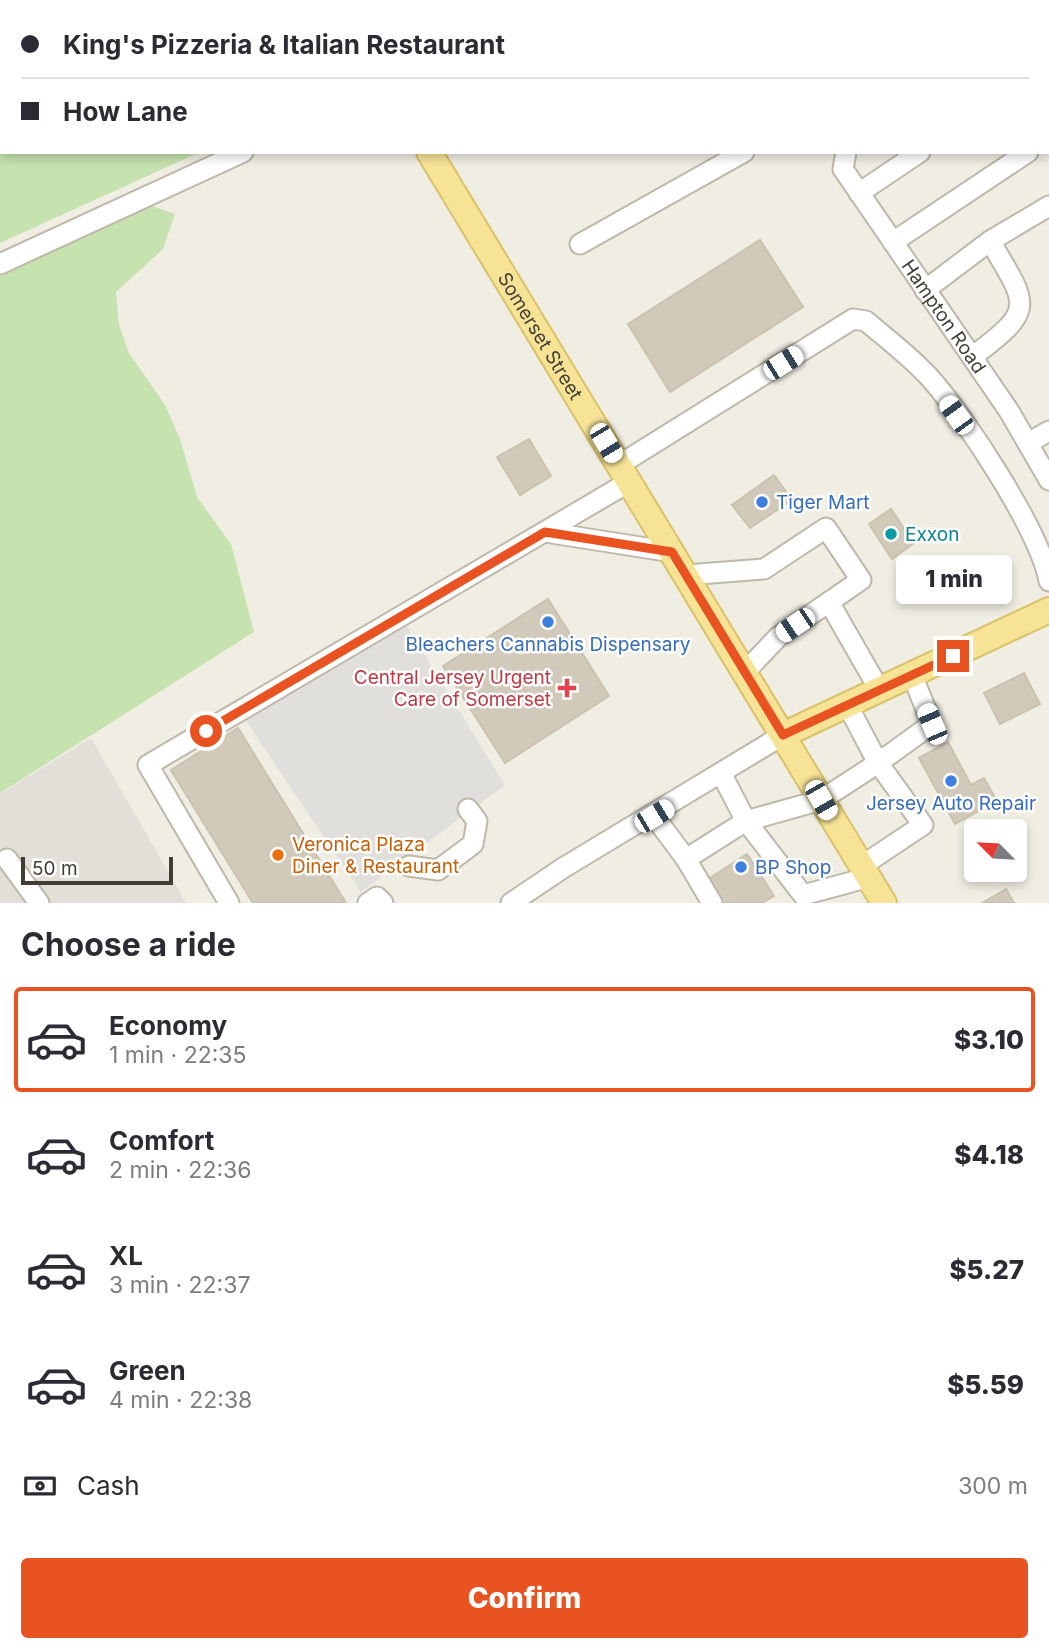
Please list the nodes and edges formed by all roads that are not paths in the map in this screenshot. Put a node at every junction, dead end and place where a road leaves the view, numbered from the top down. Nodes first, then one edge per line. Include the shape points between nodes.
1 (239, 154) edge
2 (430, 154) edge
3 (735, 154) edge
4 (846, 154) edge
5 (917, 154) edge
6 (1025, 154) edge
7 (712, 159) edge
8 (859, 193) junction
9 (1049, 206) edge
10 (892, 242) junction
11 (990, 242) junction
12 (580, 244) dead end
13 (0, 264) edge
14 (925, 290) junction
15 (972, 357) junction
16 (1049, 431) edge
17 (1027, 443) junction
18 (624, 473) junction
19 (1049, 480) edge
20 (545, 532) junction
21 (672, 552) junction
22 (686, 575) junction
23 (1049, 581) edge
24 (829, 602) junction
25 (1049, 610) edge
26 (745, 672) junction
27 (912, 676) junction
28 (880, 691) junction
29 (848, 706) junction
30 (783, 735) junction
31 (878, 763) junction
32 (722, 775) junction
33 (821, 800) junction
34 (468, 809) dead end
35 (654, 816) junction
36 (746, 821) junction
37 (7, 859) dead end
38 (686, 859) junction
39 (409, 866) dead end
40 (863, 872) junction
41 (797, 899) edge
42 (38, 903) edge
43 (229, 903) edge
44 (368, 903) edge
45 (383, 903) edge
46 (511, 903) edge
47 (712, 903) edge
48 (884, 903) edge

1 - 13 street
2 - 18 main road, Somerset Street
3 - 7 street
4 - 8 street, Hampton Road via 843,169
5 - 8 street
6 - 10 street
7 - 12 street
8 - 10 street, Hampton Road
9 - 11 street
10 - 14 street, Hampton Road
11 - 14 street
11 - 15 street via 1018,290 1019,315 1008,330
14 - 15 street, Hampton Road
15 - 17 street, Hampton Road
16 - 17 street
17 - 19 street, Hampton Road
18 - 20 street
18 - 21 main road, Somerset Street
18 - 23 street via 853,319 866,321 930,379 996,470 1045,561
20 - 21 street
20 - 43 street via 148,765
21 - 22 main road, Somerset Street
22 - 24 street via 764,569 825,528 861,580
22 - 26 main road, Somerset Street
24 - 26 street via 778,636
24 - 28 street
25 - 27 main road
26 - 30 main road, Somerset Street
27 - 28 main road
27 - 31 street via 932,724
28 - 29 main road
29 - 30 main road
29 - 31 street
30 - 32 street
30 - 33 main road, Somerset Street
31 - 33 street
31 - 40 street via 923,825
32 - 35 street
32 - 36 street
33 - 36 street
33 - 40 main road, Somerset Street
34 - 39 street via 477,821 473,844 438,870
35 - 38 street
35 - 46 street
36 - 38 street
36 - 41 street
37 - 42 street
38 - 47 street
40 - 41 street
40 - 48 main road, Somerset Street
44 - 45 street via 377,897

